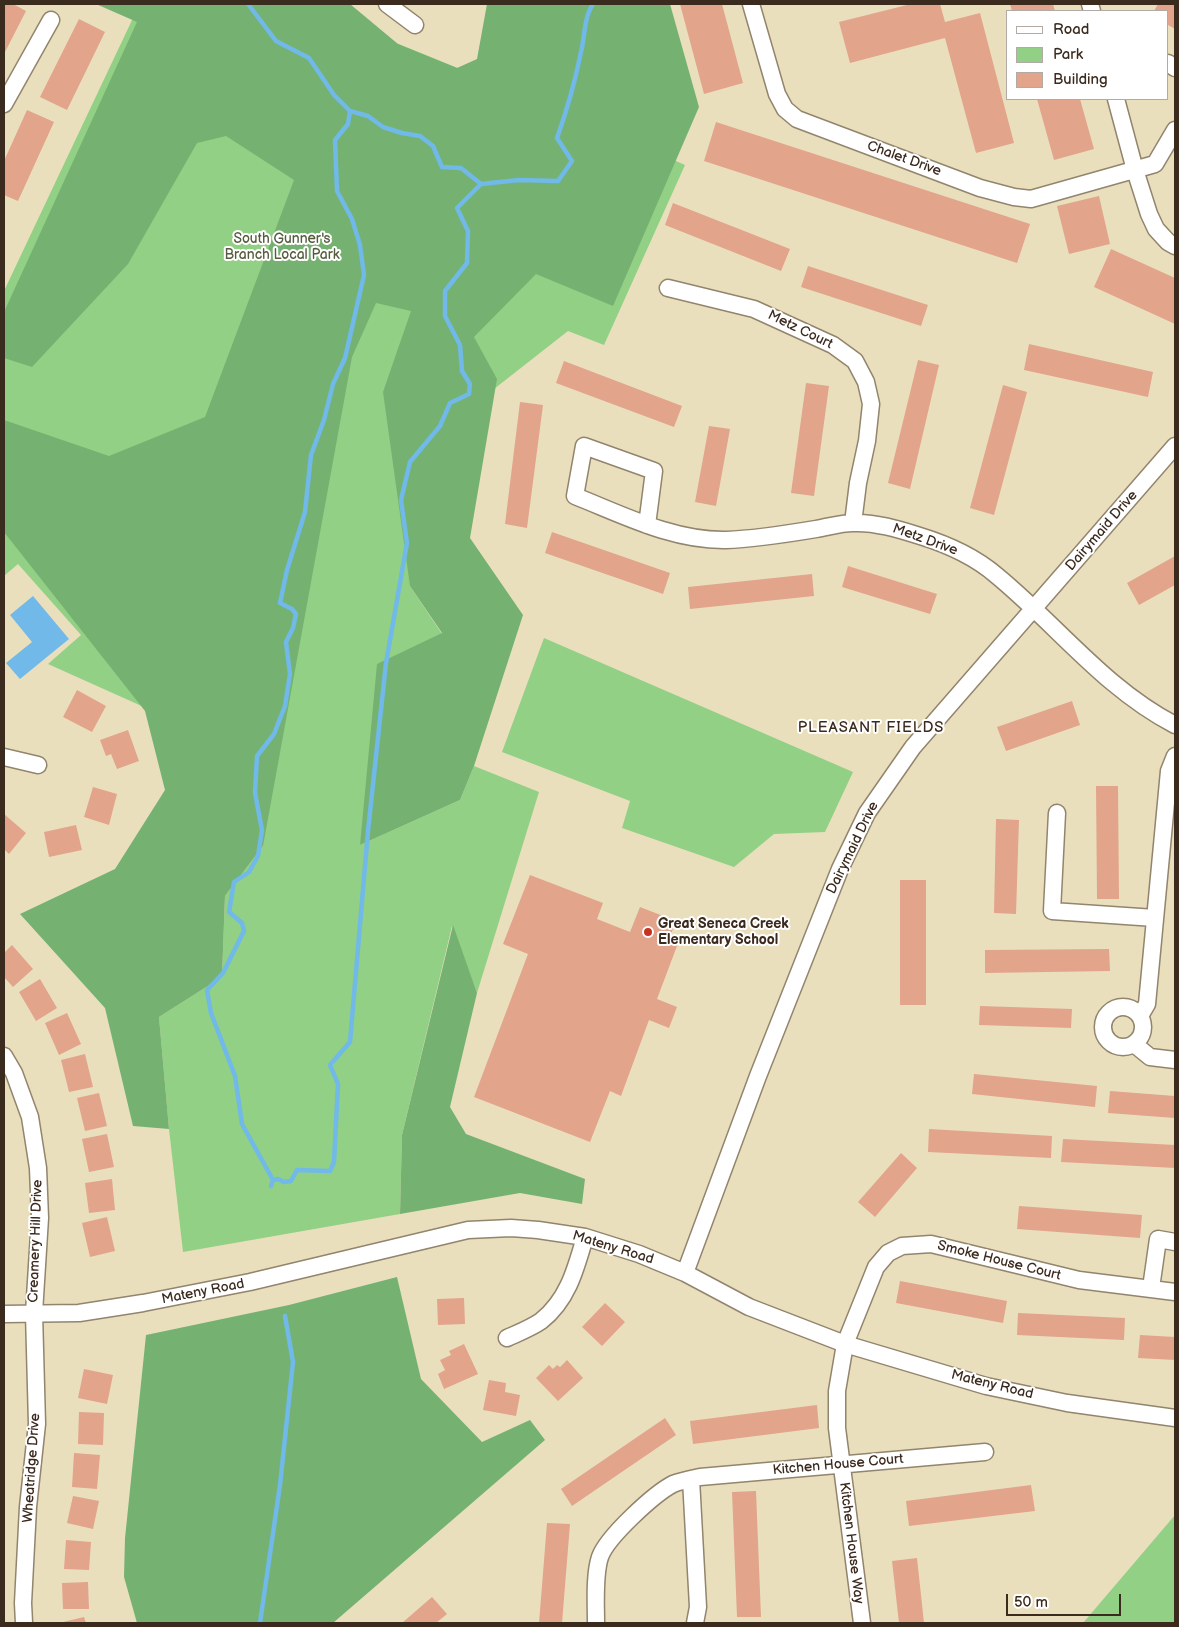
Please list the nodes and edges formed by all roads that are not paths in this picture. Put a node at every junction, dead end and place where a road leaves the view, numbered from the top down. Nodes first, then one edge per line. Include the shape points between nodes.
1 (387, 4) edge
2 (751, 4) edge
3 (50, 20) dead end
4 (415, 25) dead end
5 (1116, 100) edge
6 (4, 104) edge
7 (1175, 130) edge
8 (1135, 170) junction
9 (1175, 246) edge
10 (668, 288) dead end
11 (1175, 446) edge
12 (853, 523) junction
13 (647, 525) junction
14 (1034, 610) junction
15 (1175, 724) edge
16 (1175, 756) edge
17 (4, 757) edge
18 (38, 765) dead end
19 (1057, 813) dead end
20 (1155, 918) junction
21 (1140, 1016) junction
22 (1134, 1044) junction
23 (4, 1056) edge
24 (1175, 1060) edge
25 (585, 1237) junction
26 (1175, 1242) edge
27 (685, 1273) junction
28 (1151, 1288) junction
29 (1175, 1292) edge
30 (34, 1313) junction
31 (4, 1314) edge
32 (507, 1338) dead end
33 (846, 1344) junction
34 (1175, 1418) edge
35 (985, 1452) dead end
36 (841, 1465) junction
37 (691, 1479) junction
38 (24, 1623) edge
39 (596, 1623) edge
40 (695, 1623) edge
41 (862, 1623) edge

1 - 4 street
2 - 8 street, Chalet Drive via 777,94 785,109 797,119 980,188 1014,197 1031,199
3 - 6 street
5 - 8 street
7 - 8 street, Chalet Drive via 1155,164
8 - 9 street via 1156,229
10 - 12 street, Metz Court via 754,309 833,345 855,361 866,382 871,404
11 - 14 street, Dairymaid Drive
12 - 13 street, Metz Drive via 726,540 694,538
12 - 14 street, Metz Drive via 886,526 952,548 995,574
13 - 13 street, Metz Drive via 575,496 584,446 654,471
14 - 15 street, Metz Drive via 1124,693
14 - 27 street, Dairymaid Drive via 913,747 867,813 840,869
16 - 20 street via 1169,771
17 - 18 street
19 - 20 street via 1052,911
20 - 21 street via 1146,1004
21 - 22 street via 1143,1031
21 - 22 street via 1134,1010 1119,1006 1106,1015 1103,1022 1103,1030 1111,1044 1119,1047
22 - 24 street via 1150,1057
23 - 30 street, Creamery Hill Drive via 14,1073 30,1117 38,1168 40,1218
25 - 27 street, Mateny Road
25 - 30 street, Mateny Road via 511,1228 468,1230 250,1282 143,1303 79,1313
25 - 32 street via 573,1277 556,1306 540,1322
26 - 28 street via 1158,1239
27 - 33 street, Mateny Road via 749,1307
28 - 29 street, Smoke House Court
28 - 33 street, Smoke House Court via 1079,1280 931,1244 902,1246 888,1254 876,1267
30 - 31 street, Mateny Road
30 - 38 street, Wheatridge Drive via 37,1424 28,1507
33 - 34 street, Mateny Road via 986,1386 1067,1403
33 - 36 street, Kitchen House Way via 836,1391
35 - 36 street, Kitchen House Court
36 - 37 street, Kitchen House Court
36 - 41 street, Kitchen House Way
37 - 39 street, Kitchen House Court via 674,1484 653,1497 608,1542 597,1572
37 - 40 street via 698,1607

